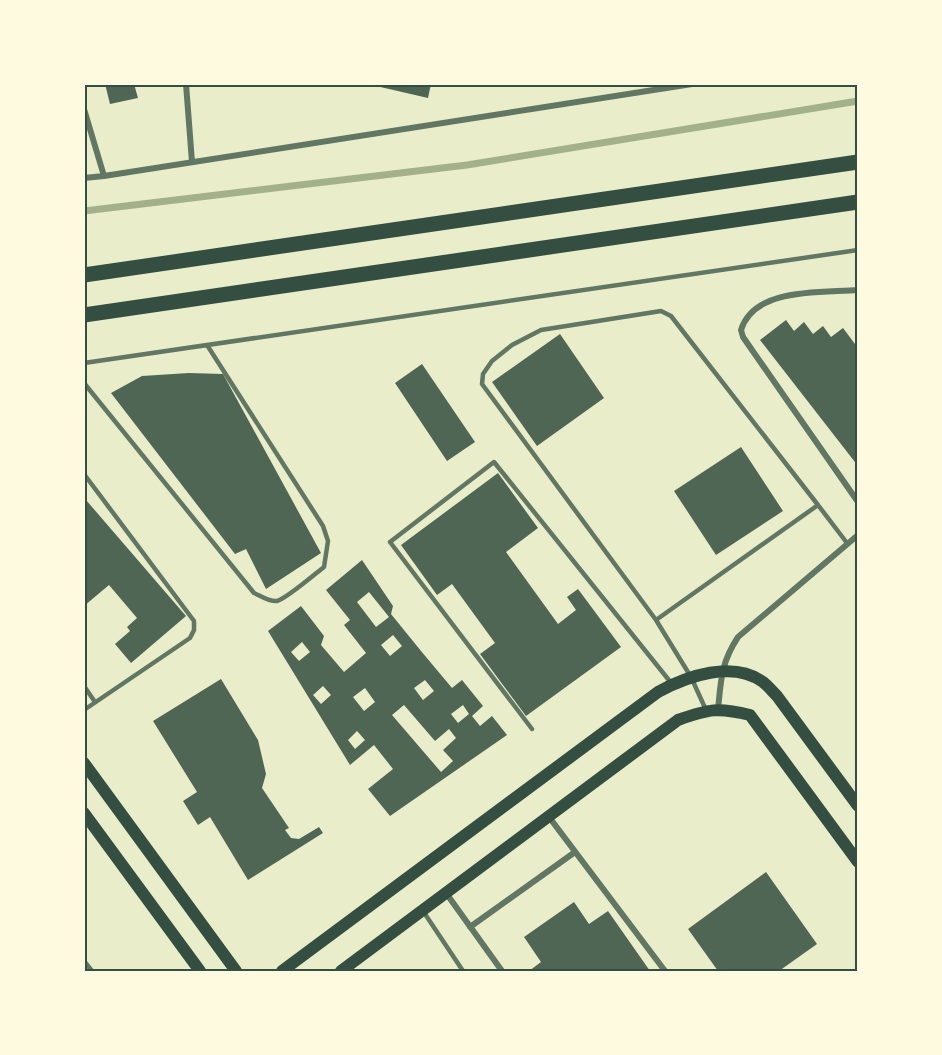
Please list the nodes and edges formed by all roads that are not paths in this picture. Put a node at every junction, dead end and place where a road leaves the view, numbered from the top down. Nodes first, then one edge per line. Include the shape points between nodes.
1 (186, 84) edge
2 (692, 84) edge
3 (663, 86) edge
4 (84, 109) edge
5 (192, 162) junction
6 (858, 162) edge
7 (104, 176) junction
8 (84, 178) edge
9 (858, 202) edge
10 (858, 250) edge
11 (84, 276) edge
12 (858, 290) edge
13 (84, 315) edge
14 (207, 345) junction
15 (84, 363) edge
16 (84, 383) edge
17 (84, 474) edge
18 (857, 498) edge
19 (818, 505) junction
20 (858, 535) edge
21 (847, 543) junction
22 (656, 620) junction
23 (722, 671) junction
24 (690, 677) junction
25 (672, 684) junction
26 (84, 686) edge
27 (95, 702) junction
28 (84, 710) edge
29 (712, 710) junction
30 (532, 729) dead end
31 (85, 767) edge
32 (858, 806) edge
33 (84, 813) edge
34 (549, 817) junction
35 (575, 852) junction
36 (858, 862) edge
37 (446, 893) junction
38 (422, 910) junction
39 (470, 927) junction
40 (84, 961) edge
41 (92, 971) edge
42 (200, 971) edge
43 (236, 971) edge
44 (282, 971) edge
45 (341, 971) edge
46 (463, 971) edge
47 (502, 971) edge
48 (665, 971) edge

1 - 5 street
2 - 3 street
3 - 5 street
4 - 7 street
5 - 7 street
6 - 11 main road
7 - 8 street
9 - 13 main road
10 - 14 lane
12 - 18 street via 779,296 758,305 741,330
14 - 15 lane
14 - 16 lane via 323,526 328,541 324,567 277,601 254,593
17 - 27 lane via 194,621 190,638
19 - 21 lane
19 - 22 lane
19 - 22 lane via 671,316 661,311 541,330 512,345 492,361 483,374 482,384
20 - 21 street
21 - 23 street via 738,637
22 - 24 lane
23 - 24 main road
23 - 29 street
23 - 32 main road via 761,681 777,696
24 - 25 main road
24 - 29 lane
25 - 30 lane via 494,462 390,542
25 - 44 main road
26 - 27 lane
27 - 28 lane
29 - 34 main road via 678,720
29 - 36 main road via 750,716
31 - 43 main road
33 - 42 main road
34 - 35 street
34 - 37 main road
35 - 39 street
35 - 48 street
37 - 38 main road
37 - 39 street
38 - 45 main road
38 - 46 lane
39 - 47 street
40 - 41 lane

